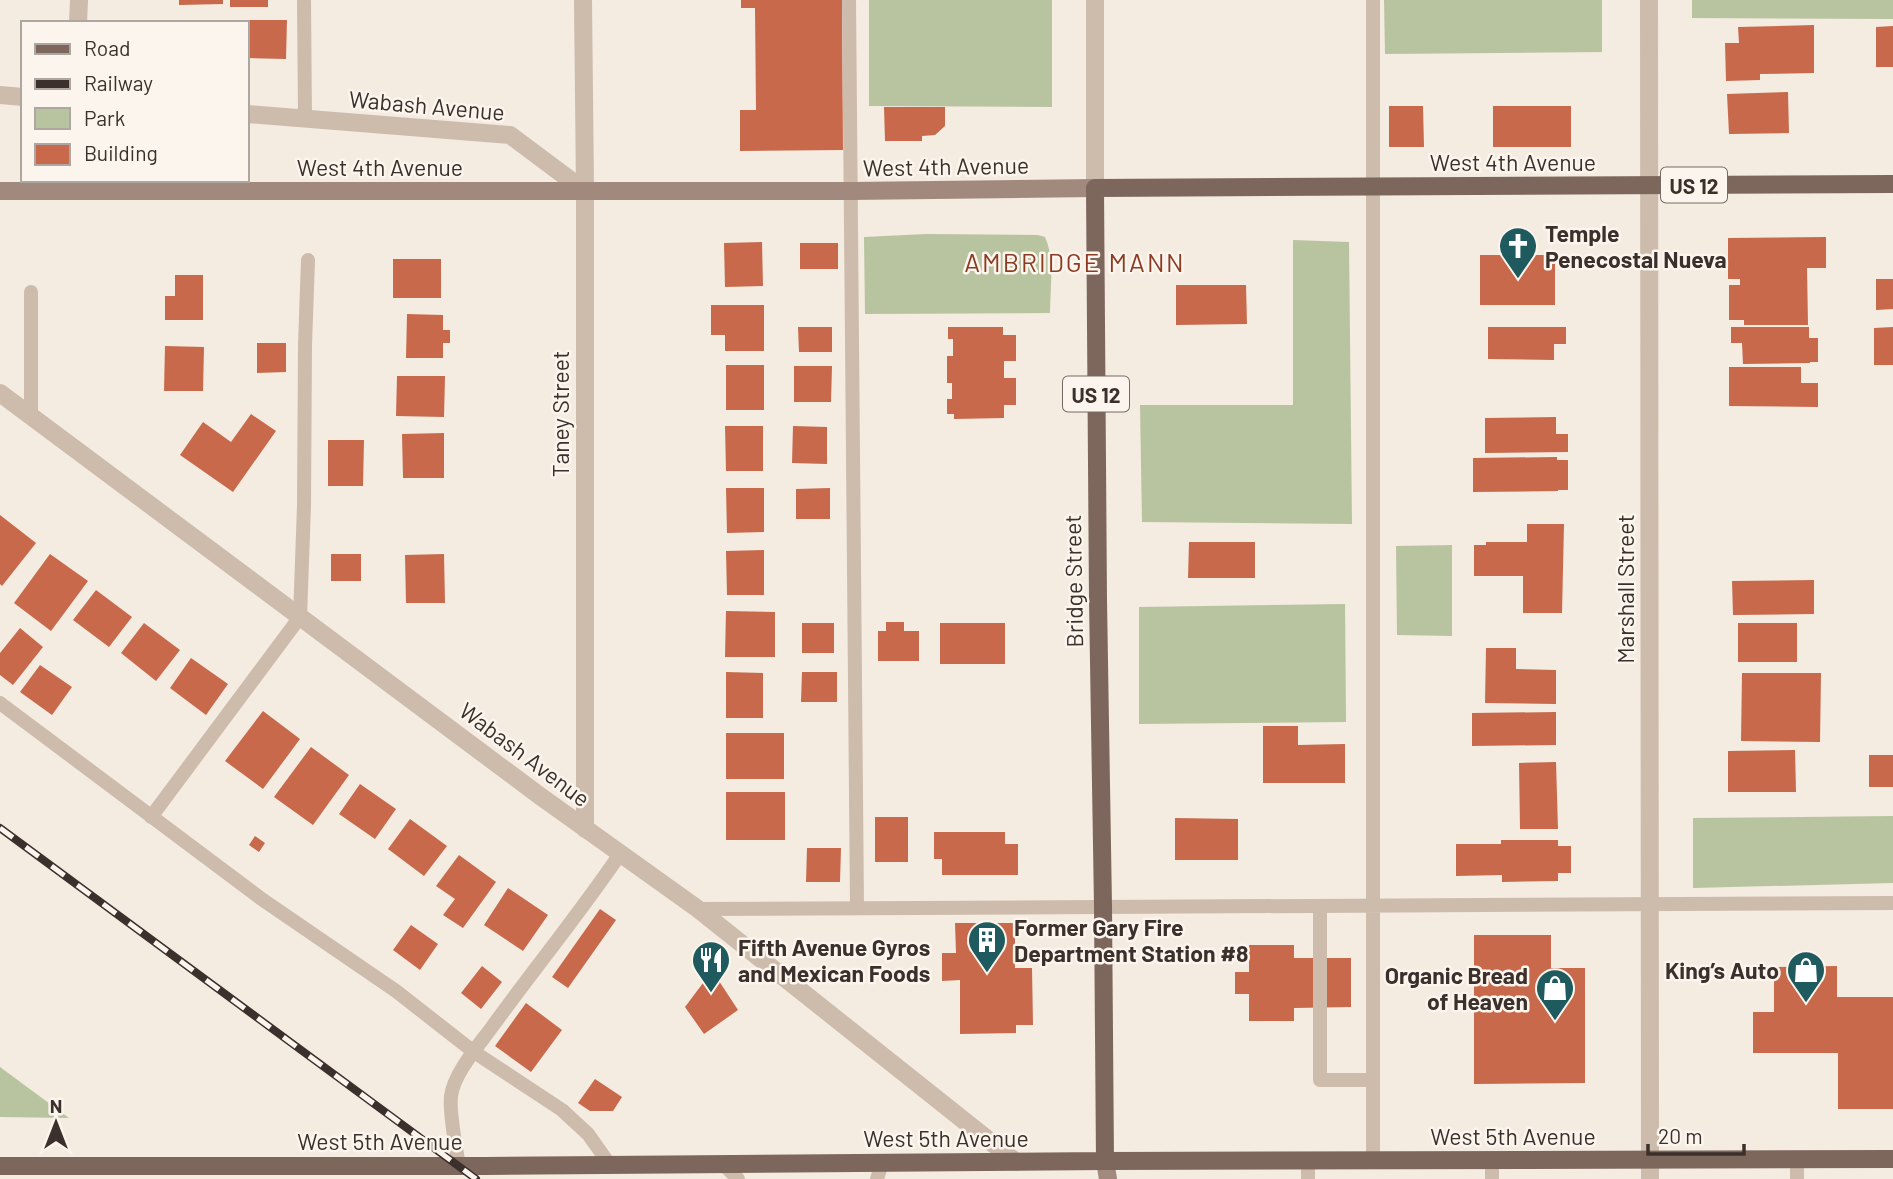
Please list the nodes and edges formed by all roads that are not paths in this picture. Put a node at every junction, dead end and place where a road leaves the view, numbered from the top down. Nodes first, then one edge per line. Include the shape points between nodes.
1 (79, 0) edge
2 (304, 0) edge
3 (583, 0) edge
4 (849, 0) edge
5 (1095, 0) edge
6 (1373, 0) edge
7 (1649, 0) edge
8 (78, 21) edge
9 (0, 95) edge
10 (21, 97) edge
11 (248, 114) edge
12 (305, 118) junction
13 (1893, 184) edge
14 (1650, 186) junction
15 (1374, 187) junction
16 (1095, 188) junction
17 (0, 191) edge
18 (585, 191) junction
19 (851, 191) junction
20 (308, 260) dead end
21 (31, 292) dead end
22 (0, 393) edge
23 (31, 416) junction
24 (300, 617) junction
25 (0, 703) edge
26 (151, 817) junction
27 (585, 829) junction
28 (620, 854) junction
29 (1893, 903) edge
30 (1650, 904) junction
31 (1320, 906) junction
32 (1374, 906) junction
33 (1103, 907) junction
34 (857, 908) junction
35 (698, 909) junction
36 (474, 1052) junction
37 (1374, 1080) junction
38 (1797, 1159) junction
39 (1893, 1159) edge
40 (1308, 1160) junction
41 (1374, 1160) junction
42 (1492, 1160) junction
43 (1650, 1160) junction
44 (1016, 1161) junction
45 (1105, 1161) junction
46 (723, 1164) junction
47 (610, 1165) junction
48 (0, 1166) edge
49 (458, 1166) junction
50 (879, 1171) edge
51 (738, 1179) edge
52 (1108, 1179) edge
53 (1308, 1179) edge
54 (1492, 1179) edge
55 (1650, 1179) edge
56 (1797, 1179) edge

1 - 8 street
2 - 12 lane
3 - 18 street, Taney Street
4 - 19 lane
5 - 16 street, Bridge Street
6 - 15 lane
7 - 14 street, Marshall Street
9 - 10 street
11 - 12 street, Wabash Avenue
12 - 18 street, Wabash Avenue via 510,135
13 - 14 main road, West 4th Avenue / US 12
14 - 15 main road, West 4th Avenue / US 12
14 - 30 street, Marshall Street
15 - 16 main road, West 4th Avenue / US 12
15 - 32 lane
16 - 19 main road, West 4th Avenue
16 - 33 main road, Bridge Street / US 12
17 - 18 main road, West 4th Avenue
18 - 19 main road, West 4th Avenue
18 - 27 street, Taney Street
19 - 34 lane
20 - 24 lane
21 - 23 lane
22 - 23 street, Wabash Avenue
23 - 24 street, Wabash Avenue
24 - 26 lane
24 - 27 street, Wabash Avenue
25 - 26 lane
26 - 36 lane
27 - 28 street, Wabash Avenue
28 - 35 street, Wabash Avenue
28 - 36 lane
29 - 30 lane
30 - 32 lane
30 - 43 street, Marshall Street
31 - 32 lane
31 - 33 lane
31 - 37 lane via 1320,1080
32 - 37 lane
33 - 34 lane
33 - 45 main road, Bridge Street / US 12
34 - 35 lane
35 - 44 street, Wabash Avenue
36 - 47 lane via 571,1117
36 - 49 lane via 451,1095
37 - 41 lane
38 - 39 main road, West 5th Avenue
38 - 43 main road, West 5th Avenue
38 - 56 lane
40 - 41 main road, West 5th Avenue
40 - 45 main road, West 5th Avenue
40 - 53 lane
41 - 42 main road, West 5th Avenue
42 - 43 main road, West 5th Avenue
42 - 54 lane
43 - 55 street, Marshall Street
44 - 45 main road, West 5th Avenue
44 - 50 main road, West 5th Avenue
45 - 52 main road
46 - 47 main road, West 5th Avenue
46 - 50 main road, West 5th Avenue
46 - 51 lane
47 - 49 main road, West 5th Avenue
48 - 49 main road, West 5th Avenue

